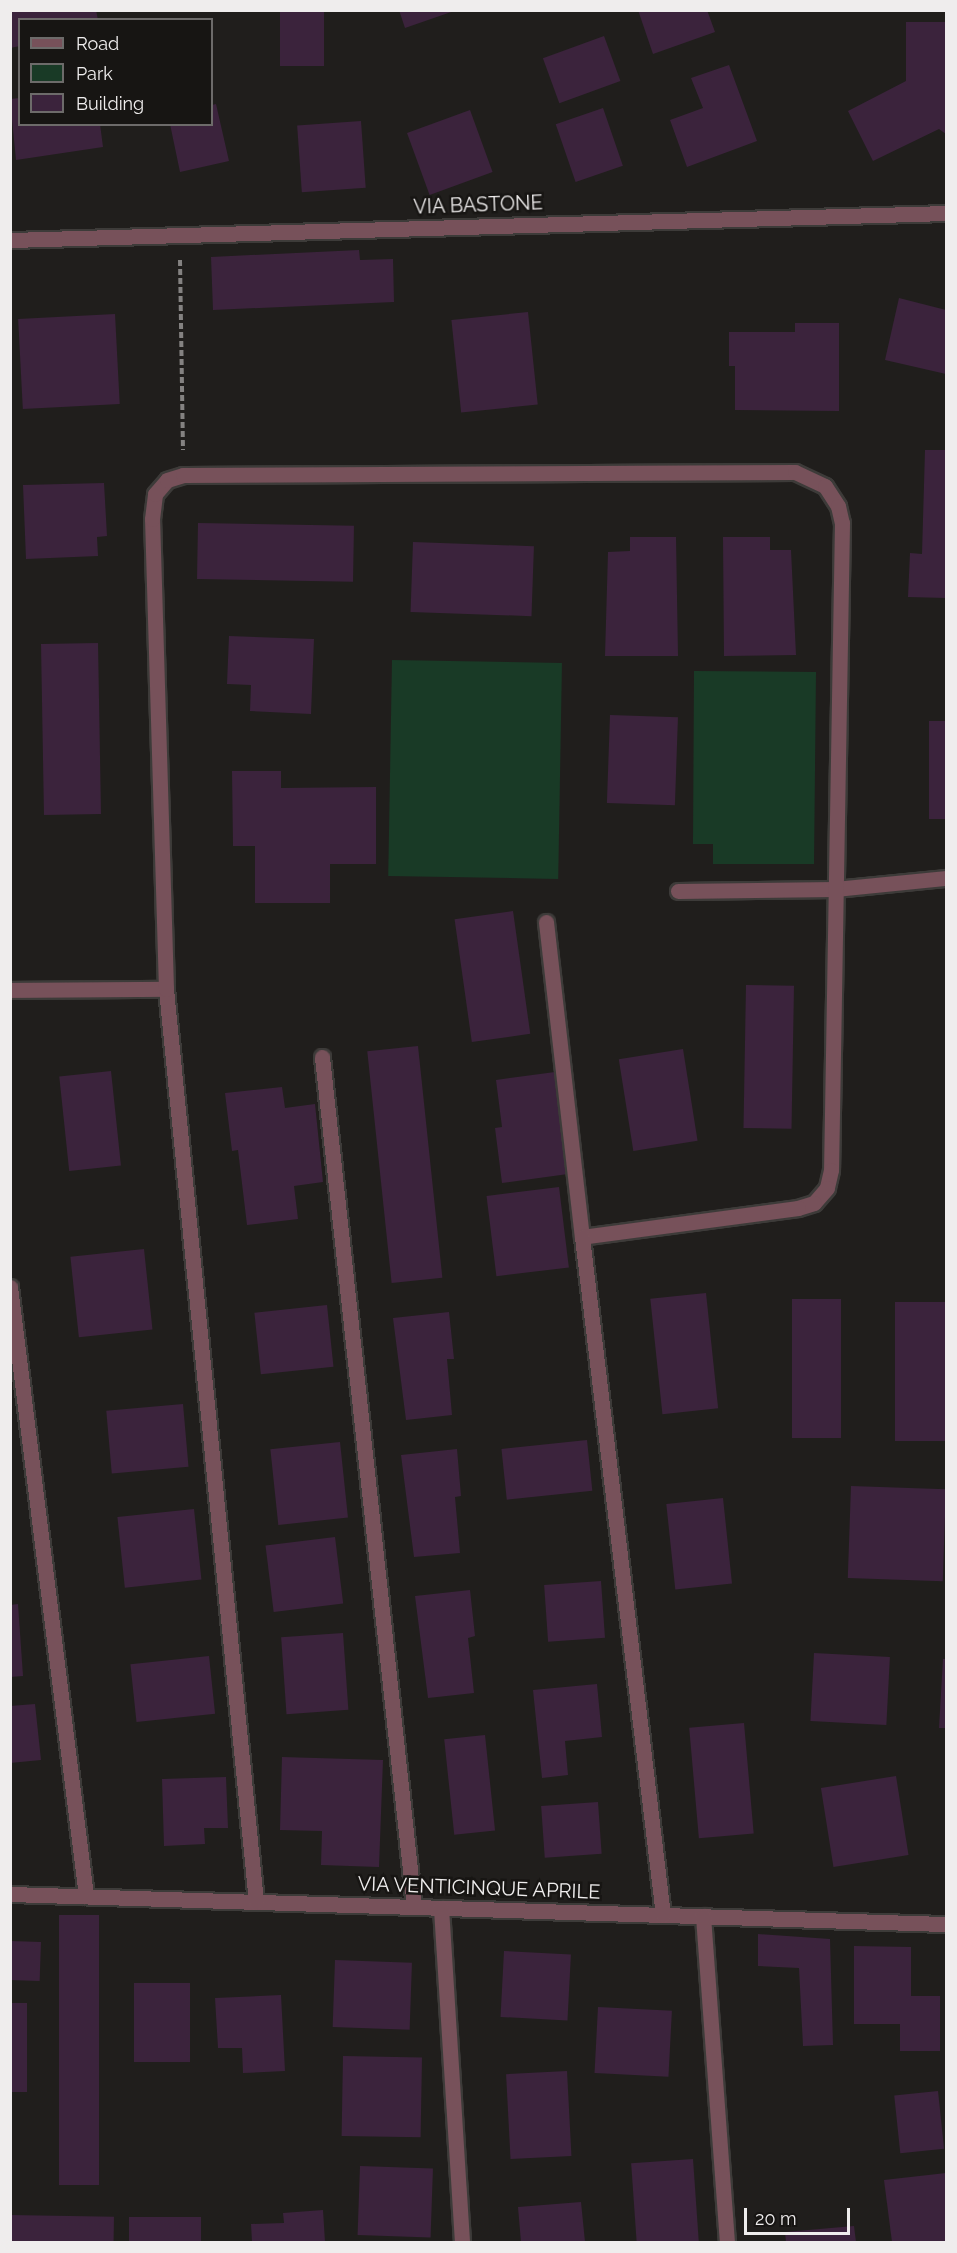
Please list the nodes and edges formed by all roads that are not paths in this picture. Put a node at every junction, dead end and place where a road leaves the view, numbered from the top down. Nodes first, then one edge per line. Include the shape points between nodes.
1 (946, 213) edge
2 (10, 240) edge
3 (946, 878) edge
4 (835, 889) junction
5 (678, 891) dead end
6 (546, 922) dead end
7 (166, 989) junction
8 (10, 990) edge
9 (322, 1057) dead end
10 (582, 1237) junction
11 (10, 1287) edge
12 (10, 1894) edge
13 (86, 1896) junction
14 (256, 1902) junction
15 (414, 1907) junction
16 (441, 1908) junction
17 (663, 1915) junction
18 (703, 1917) junction
19 (946, 1924) edge
20 (462, 2242) edge
21 (727, 2242) edge

1 - 2 street, VIA BASTONE
3 - 4 street
4 - 5 street
4 - 7 street via 842,523 833,495 816,479 785,471 183,475 159,486 152,505
4 - 10 street via 831,1170 822,1197 798,1208
6 - 10 street
7 - 8 street
7 - 14 street
9 - 15 street
10 - 17 street
11 - 13 street
12 - 13 street, VIA VENTICINQUE APRILE
13 - 14 street, VIA VENTICINQUE APRILE
14 - 15 street, VIA VENTICINQUE APRILE
15 - 16 street, VIA VENTICINQUE APRILE
16 - 17 street, VIA VENTICINQUE APRILE
16 - 20 street
17 - 18 street, VIA VENTICINQUE APRILE
18 - 19 street, VIA VENTICINQUE APRILE
18 - 21 street

